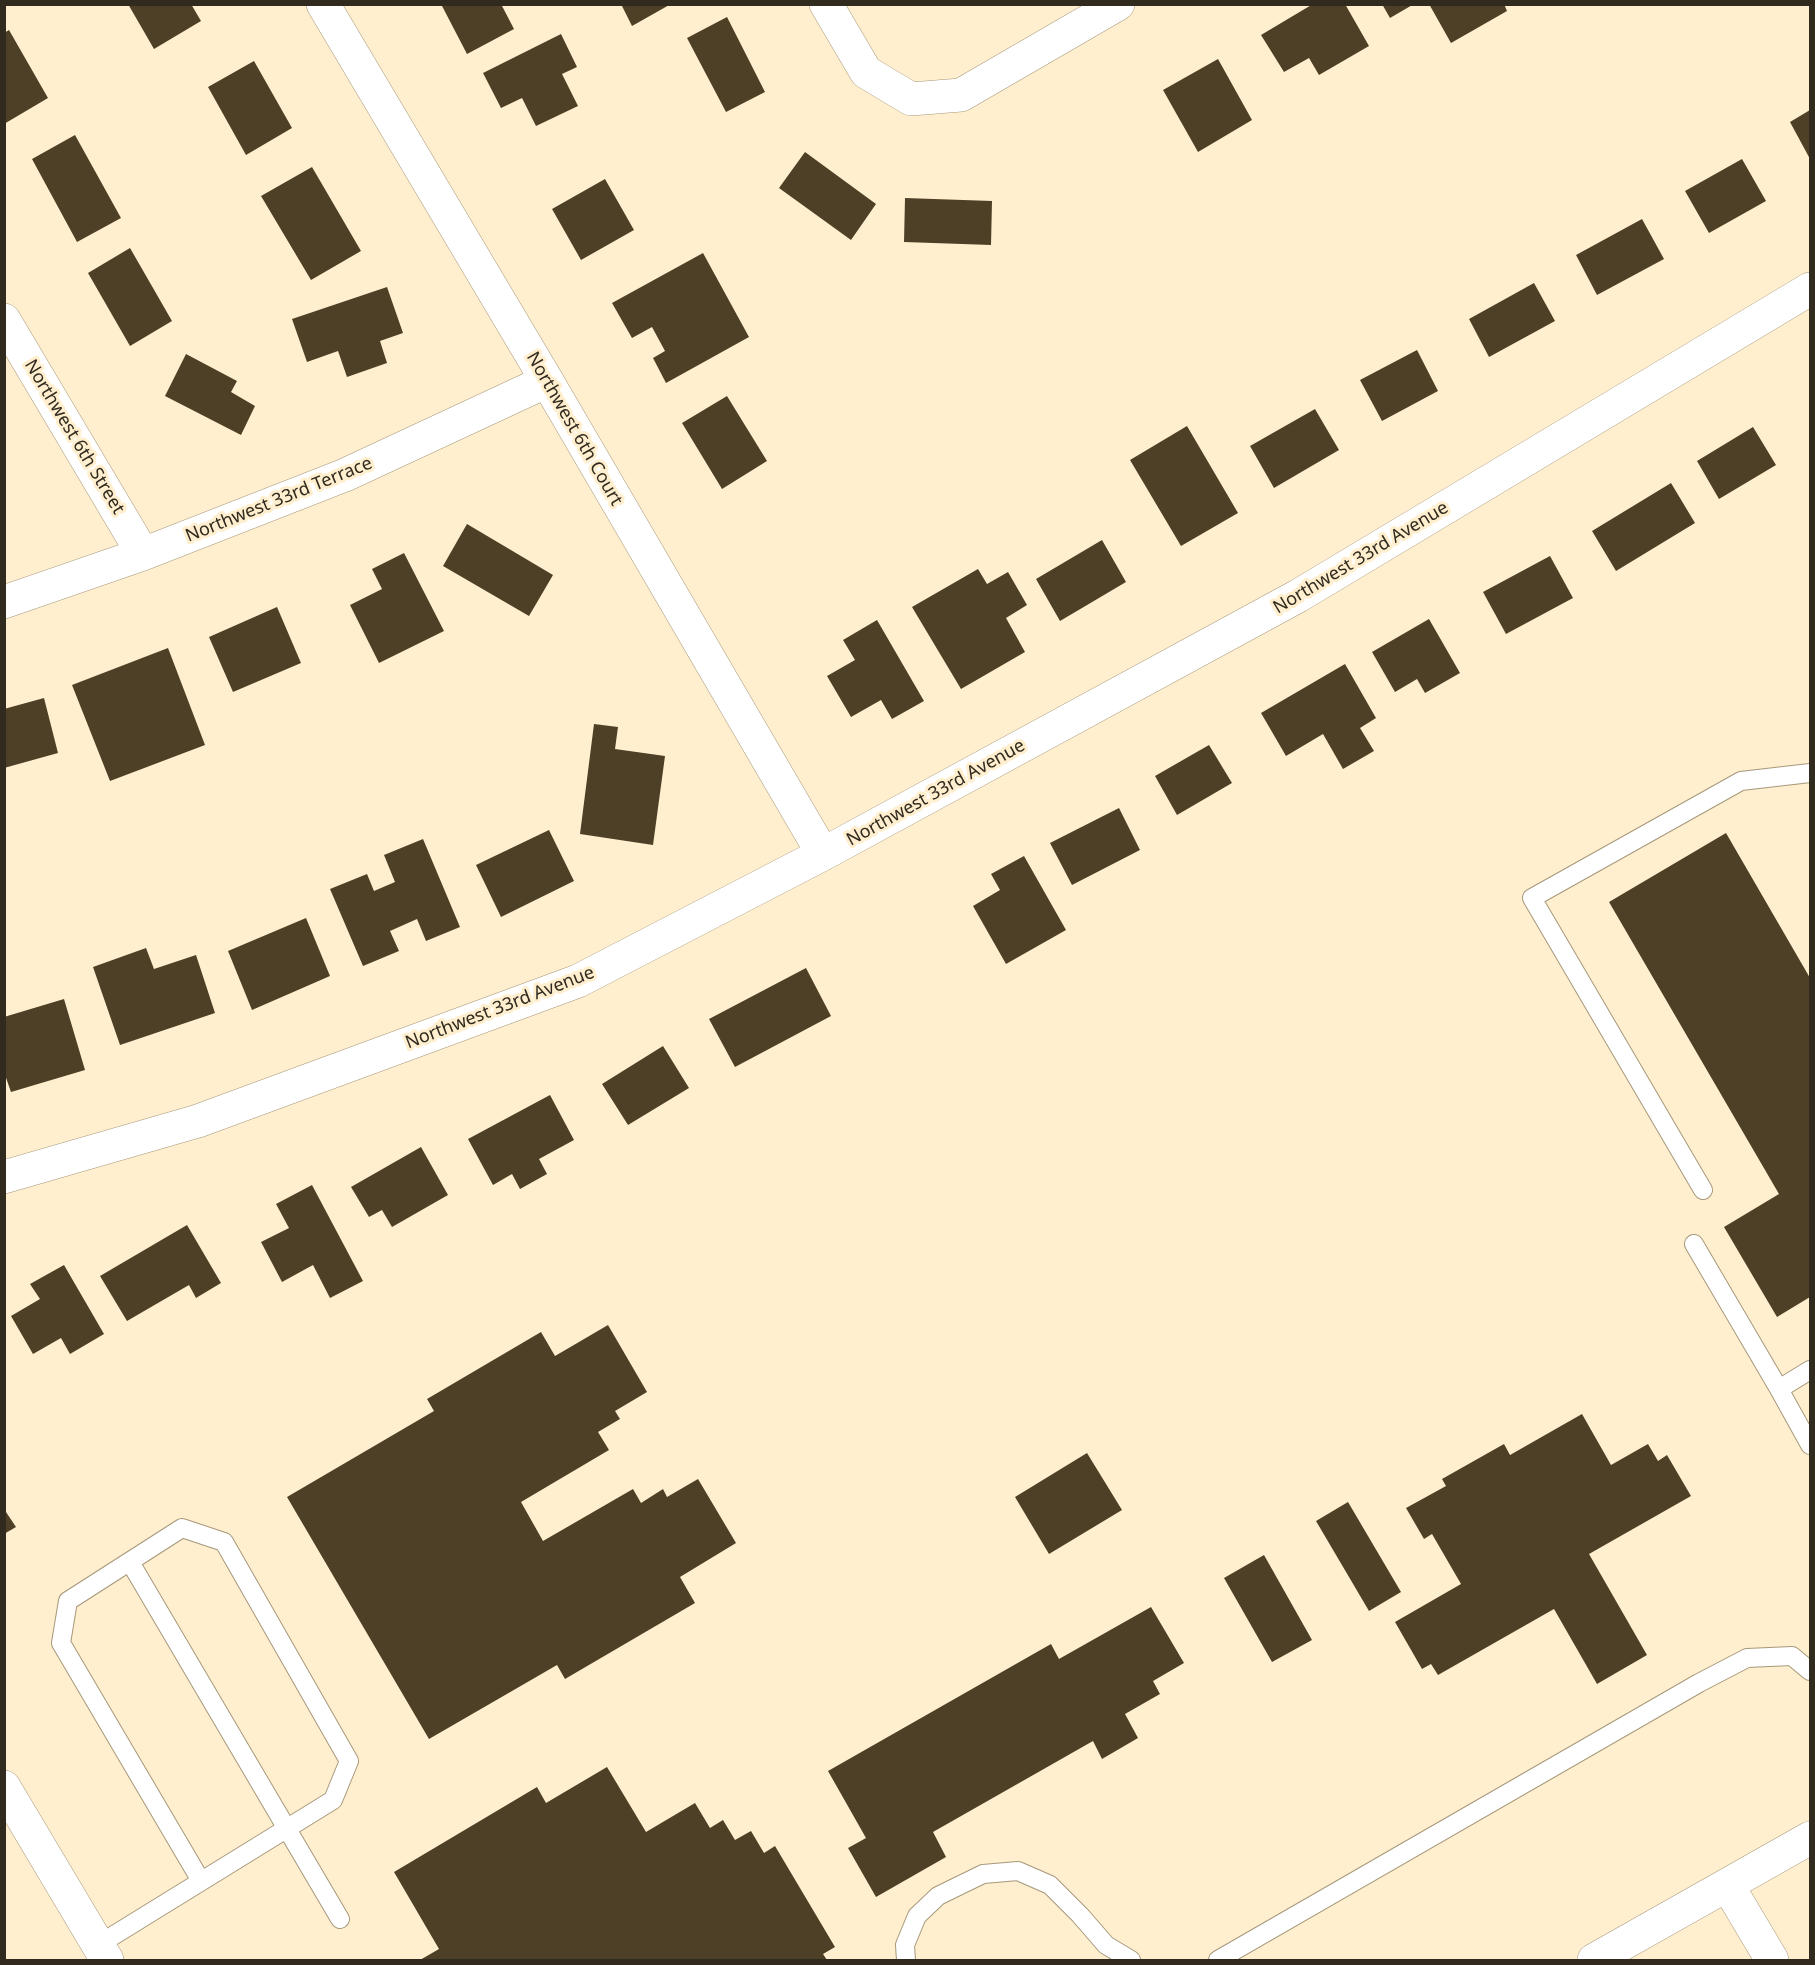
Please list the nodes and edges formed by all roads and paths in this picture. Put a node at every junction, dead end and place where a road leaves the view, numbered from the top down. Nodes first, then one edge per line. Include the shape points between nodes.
1 (323, 4) edge
2 (826, 4) edge
3 (1118, 4) edge
4 (1810, 289) edge
5 (4, 320) edge
6 (547, 381) junction
7 (143, 554) junction
8 (4, 602) edge
9 (1810, 773) edge
10 (824, 854) junction
11 (4, 1177) edge
12 (1704, 1190) dead end
13 (1694, 1244) dead end
14 (1810, 1370) edge
15 (1779, 1389) junction
16 (1810, 1445) edge
17 (130, 1562) junction
18 (1810, 1671) edge
19 (4, 1787) edge
20 (286, 1829) junction
21 (1810, 1838) edge
22 (201, 1881) junction
23 (1728, 1886) junction
24 (339, 1919) dead end
25 (102, 1953) edge
26 (906, 1960) edge
27 (1131, 1960) edge
28 (1218, 1960) edge
29 (1594, 1960) edge
30 (1772, 1960) edge

1 - 6 street, Northwest 6th Court
2 - 3 street via 866,72 911,99 961,95
4 - 10 street, Northwest 33rd Avenue via 1298,596
5 - 7 street, Northwest 6th Street
6 - 7 street, Northwest 33rd Terrace via 345,475
6 - 10 street, Northwest 6th Court
7 - 8 street, Northwest 33rd Terrace
9 - 12 lane via 1742,781 1532,898
10 - 11 street, Northwest 33rd Avenue via 578,981 198,1121
13 - 15 lane
14 - 15 lane
15 - 16 lane
17 - 20 lane
17 - 20 lane via 182,1528 224,1542 349,1761 333,1800
17 - 22 lane via 69,1601 61,1643
18 - 28 lane via 1792,1656 1747,1658
19 - 25 street
20 - 22 lane
20 - 24 lane
21 - 23 street
22 - 25 lane
23 - 29 street
23 - 30 street
26 - 27 lane via 905,1945 916,1916 938,1896 983,1874 1018,1871 1050,1885 1106,1945

